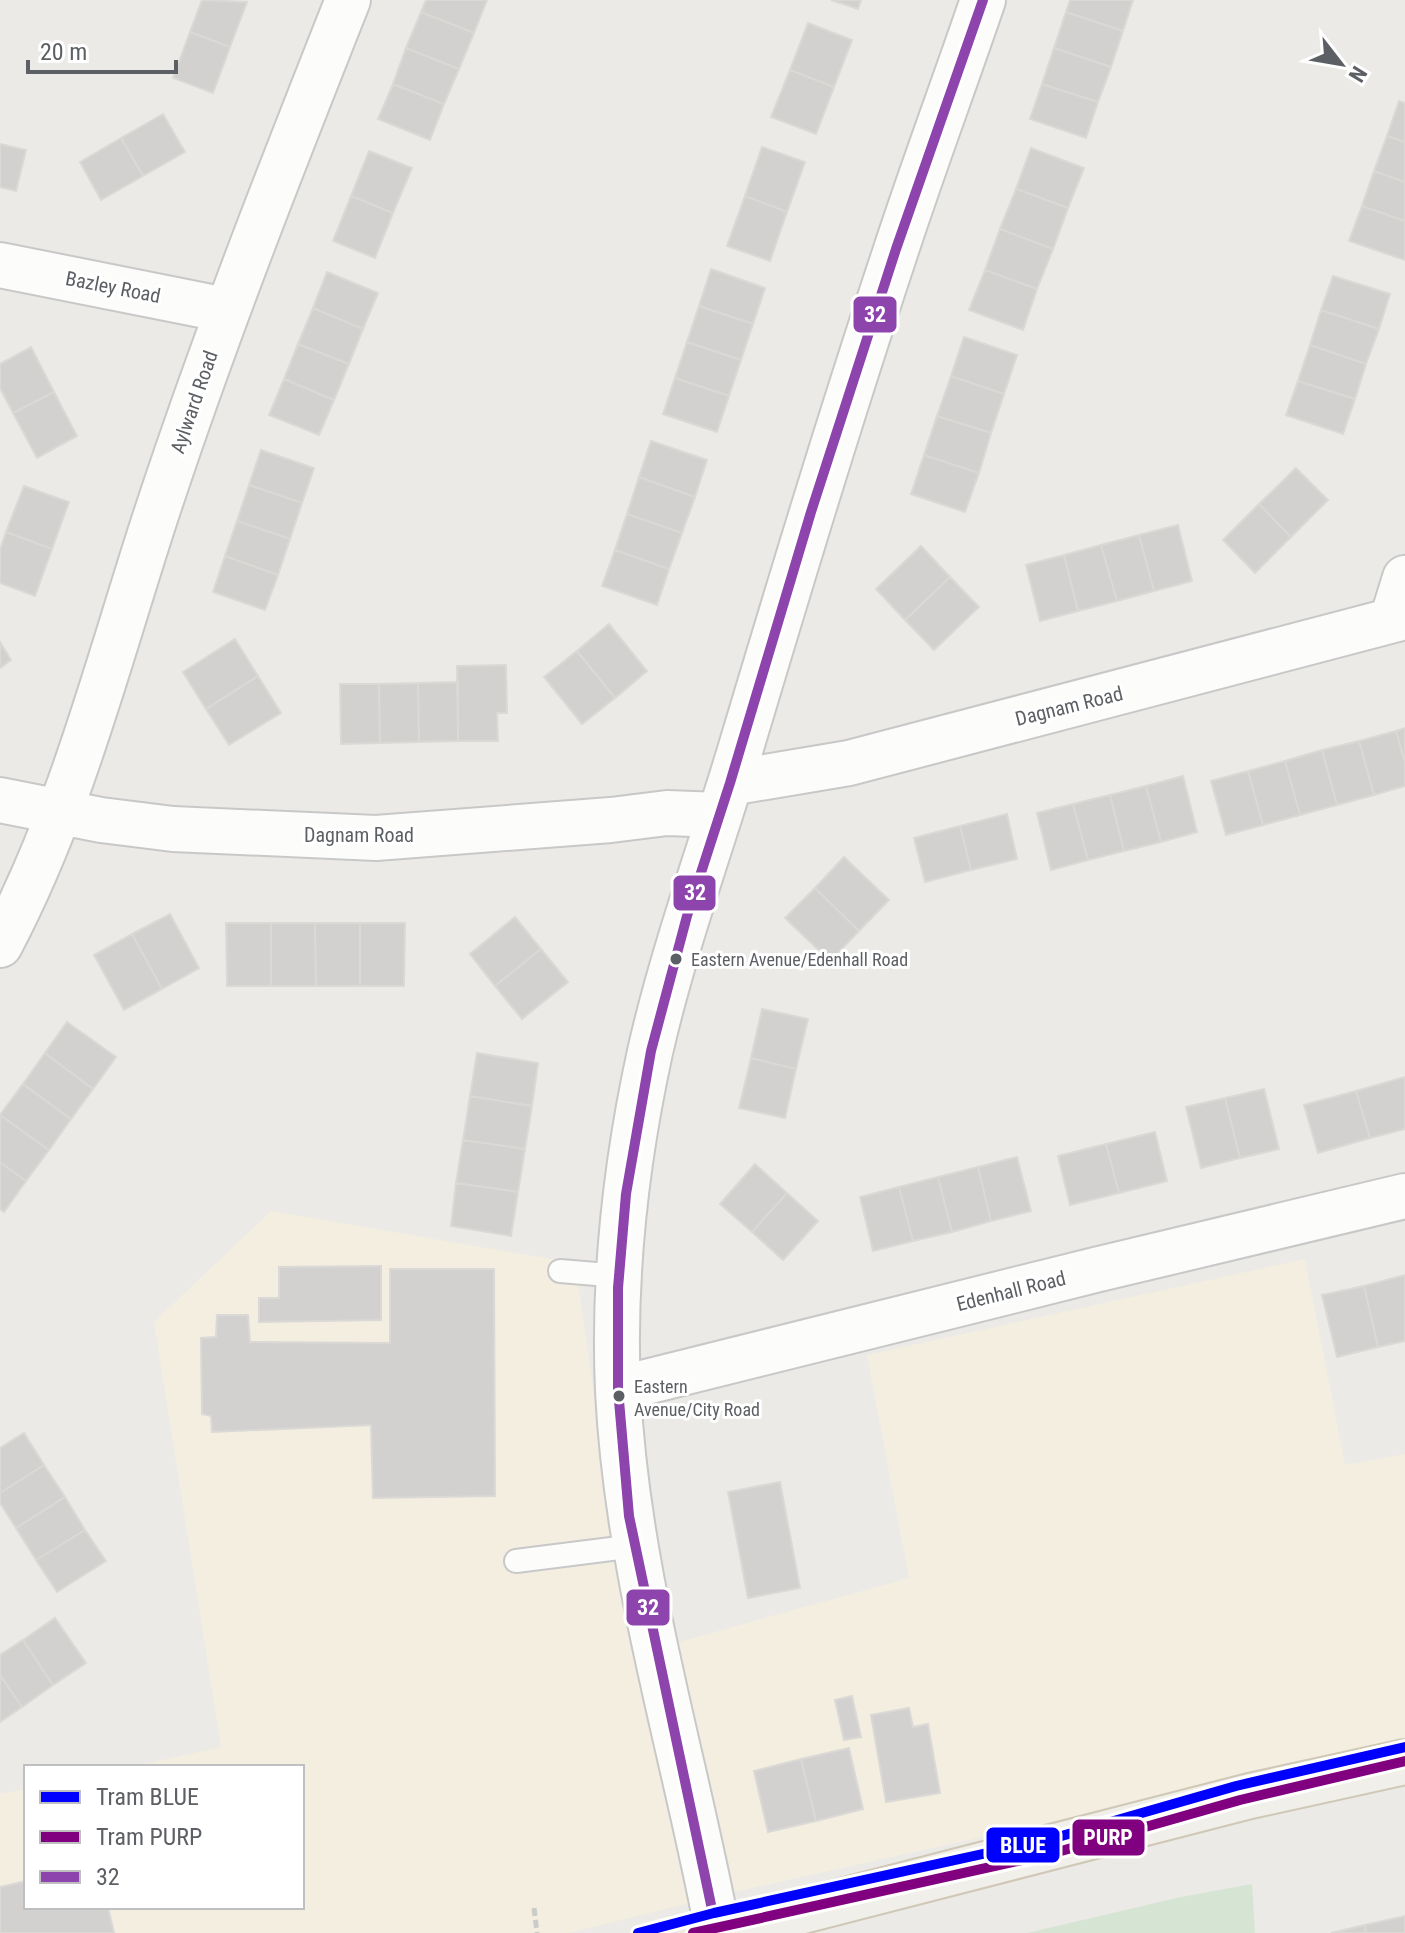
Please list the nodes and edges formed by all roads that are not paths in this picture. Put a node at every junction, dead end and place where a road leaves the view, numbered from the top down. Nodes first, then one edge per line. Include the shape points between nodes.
1 (348, 0) edge
2 (983, 0) edge
3 (0, 265) edge
4 (226, 310) junction
5 (1405, 578) edge
6 (1398, 618) edge
7 (725, 799) junction
8 (0, 800) edge
9 (61, 812) junction
10 (0, 945) edge
11 (1405, 1196) edge
12 (560, 1271) dead end
13 (620, 1276) junction
14 (618, 1389) junction
15 (635, 1546) junction
16 (516, 1561) dead end
17 (1405, 1762) edge
18 (717, 1933) edge

1 - 4 street, Aylward Road
2 - 7 street via 815,498
3 - 4 street, Bazley Road
4 - 9 street, Aylward Road
5 - 6 street
6 - 7 street, Dagnam Road
7 - 9 street, Dagnam Road via 611,820 376,838 173,829
7 - 13 street via 651,1051 626,1194
8 - 9 street, Dagnam Road
9 - 10 street, Aylward Road
11 - 14 street, Edenhall Road
12 - 13 lane
13 - 14 street
14 - 15 street
15 - 16 lane
15 - 18 street
17 - 18 main road via 1250,1796

